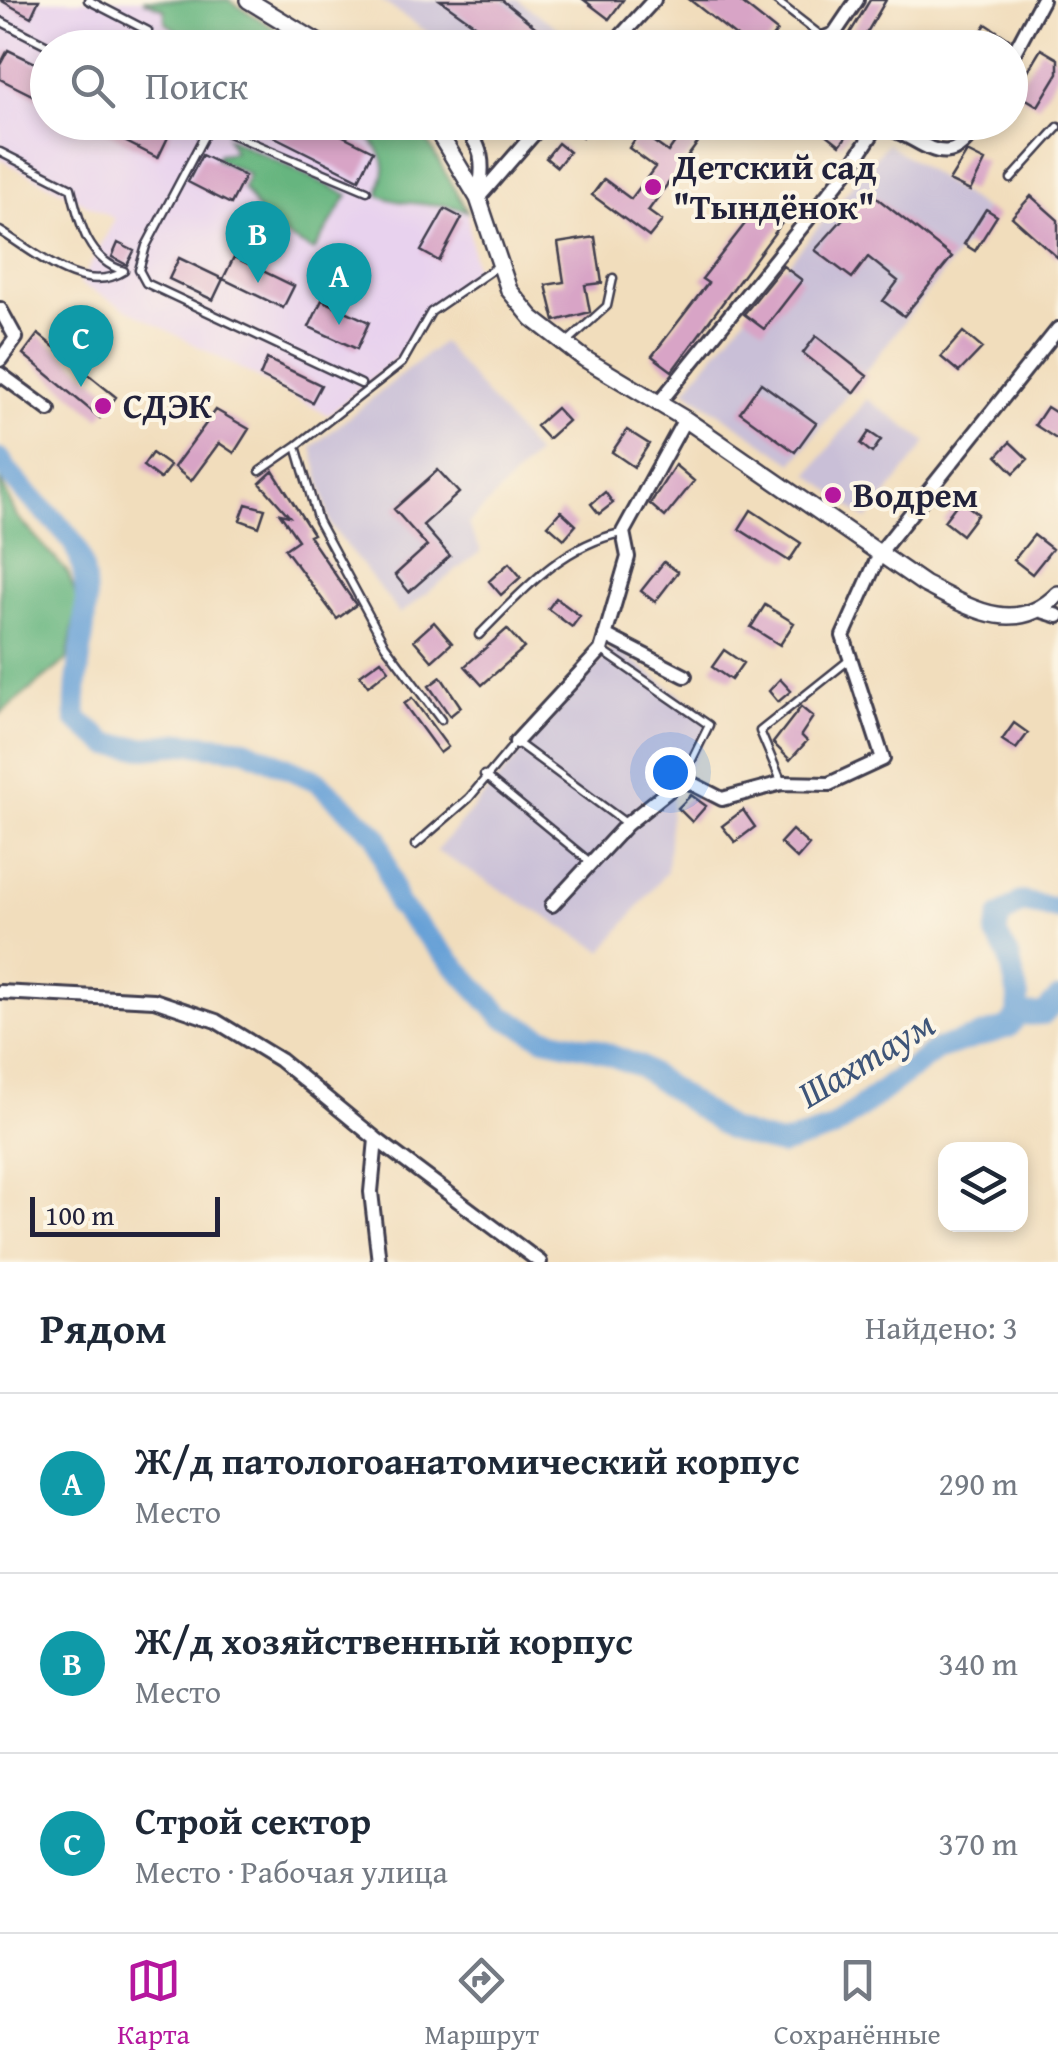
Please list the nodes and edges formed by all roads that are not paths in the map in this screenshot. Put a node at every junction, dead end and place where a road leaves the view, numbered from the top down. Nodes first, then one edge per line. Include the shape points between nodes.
1 (88, 0) edge
2 (248, 0) edge
3 (654, 0) edge
4 (775, 0) edge
5 (857, 0) edge
6 (1042, 0) edge
7 (0, 21) edge
8 (146, 30) edge
9 (298, 30) edge
10 (626, 30) edge
11 (814, 30) edge
12 (837, 30) edge
13 (1026, 30) edge
14 (30, 36) edge
15 (1058, 126) edge
16 (200, 140) edge
17 (245, 140) edge
18 (443, 140) edge
19 (474, 140) edge
20 (528, 140) edge
21 (867, 140) edge
22 (912, 140) edge
23 (968, 140) edge
24 (0, 152) edge
25 (1011, 180) dead end
26 (367, 192) dead end
27 (478, 198) junction
28 (0, 232) edge
29 (141, 262) junction
30 (498, 266) junction
31 (124, 271) junction
32 (613, 278) dead end
33 (0, 308) edge
34 (1058, 329) edge
35 (564, 344) junction
36 (0, 360) edge
37 (0, 374) edge
38 (360, 384) dead end
39 (659, 403) junction
40 (49, 410) dead end
41 (685, 419) junction
42 (296, 446) junction
43 (260, 471) dead end
44 (623, 532) junction
45 (881, 551) junction
46 (1058, 594) edge
47 (1050, 613) edge
48 (480, 635) dead end
49 (605, 635) junction
50 (601, 650) junction
51 (850, 660) junction
52 (685, 676) dead end
53 (441, 720) dead end
54 (516, 742) junction
55 (484, 776) junction
56 (683, 779) junction
57 (782, 783) junction
58 (627, 824) junction
59 (415, 845) dead end
60 (590, 862) junction
61 (552, 905) dead end
62 (0, 992) edge
63 (376, 1139) junction
64 (379, 1262) edge
65 (540, 1262) edge

1 - 8 lane
2 - 9 street
3 - 10 street
4 - 11 lane
5 - 12 street
6 - 13 street
7 - 14 lane
15 - 25 lane
16 - 29 lane
17 - 26 lane
18 - 27 street
19 - 27 street via 480,147
20 - 27 street
21 - 39 street
22 - 23 street via 953,152
24 - 31 lane via 71,188 95,251
27 - 30 street
28 - 31 lane via 89,280
29 - 31 lane
29 - 38 lane via 146,283
30 - 35 street via 519,304
30 - 42 lane via 431,312 402,362
32 - 35 lane via 607,306
33 - 36 street via 16,338
34 - 45 street
35 - 39 street
37 - 40 street
39 - 41 street
41 - 44 street
41 - 45 street
42 - 43 lane
42 - 53 lane via 318,521 386,645
44 - 48 lane via 586,540 540,574
44 - 49 street via 628,557
45 - 47 street via 962,604 995,616
45 - 51 street via 843,636
46 - 47 street
49 - 50 street
49 - 52 street
50 - 54 street
50 - 56 lane via 710,725
51 - 57 lane via 760,732
51 - 57 street via 882,759 829,784
54 - 55 lane
54 - 58 lane
55 - 59 lane
55 - 60 lane
56 - 57 street via 722,799
56 - 58 street
58 - 60 street
60 - 61 street
62 - 63 street via 154,1000 191,1010 254,1041
63 - 64 street via 371,1192
63 - 65 street

